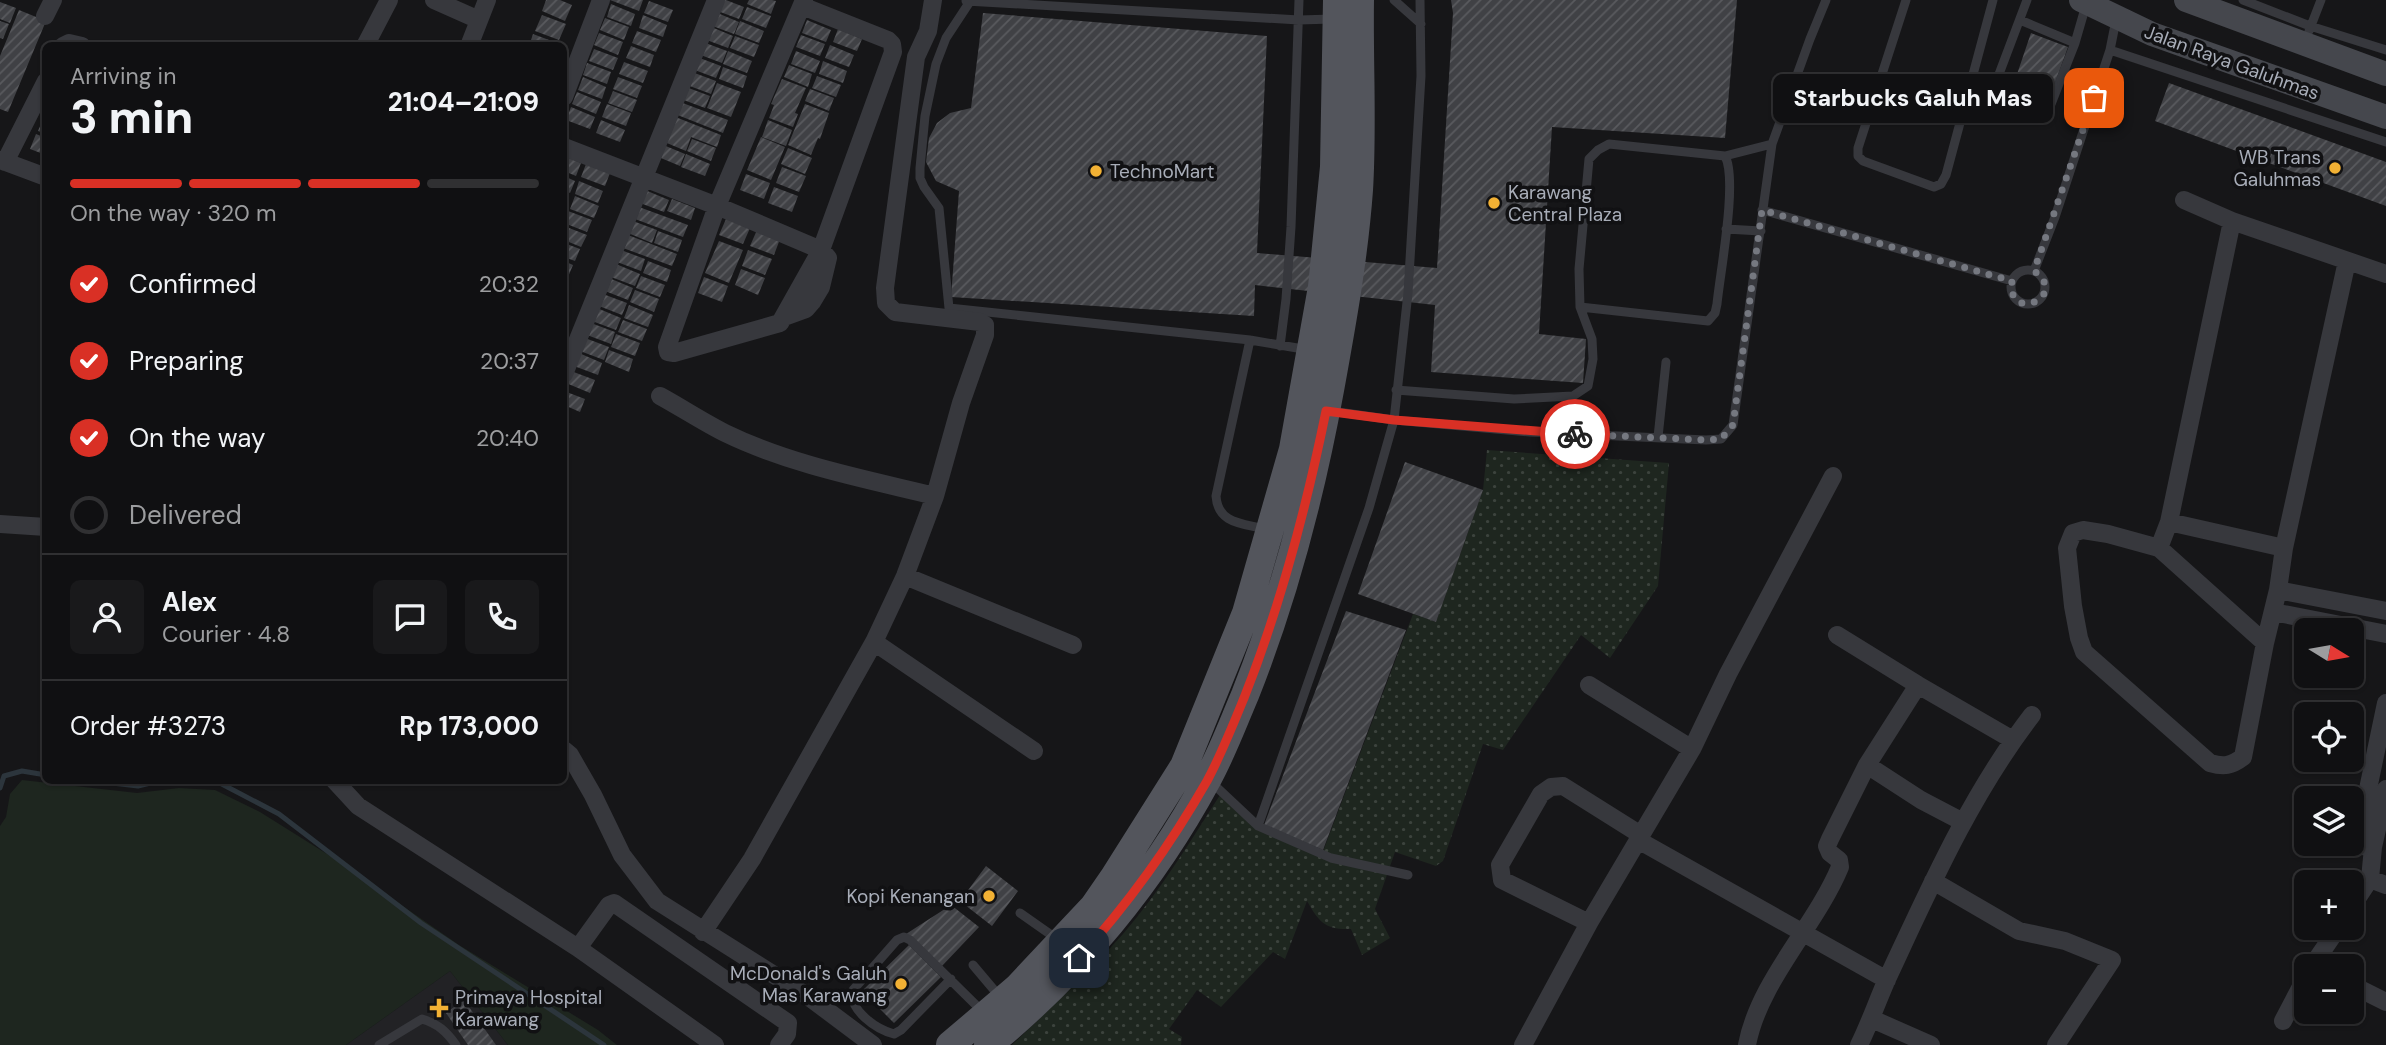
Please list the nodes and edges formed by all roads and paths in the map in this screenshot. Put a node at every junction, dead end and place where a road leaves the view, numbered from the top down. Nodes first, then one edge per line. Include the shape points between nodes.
1 (389, 0) edge
2 (434, 0) edge
3 (487, 0) edge
4 (601, 0) edge
5 (716, 0) edge
6 (933, 0) edge
7 (1299, 0) edge
8 (1360, 0) edge
9 (1394, 0) edge
10 (1420, 0) edge
11 (1826, 0) edge
12 (1906, 0) edge
13 (1993, 0) edge
14 (2027, 0) edge
15 (2186, 0) edge
16 (2243, 0) edge
17 (2321, 0) edge
18 (966, 1) edge
19 (2084, 2) edge
20 (803, 3) edge
21 (1337, 9) edge
22 (2116, 19) junction
23 (479, 20) junction
24 (1299, 20) junction
25 (2020, 20) junction
26 (1421, 24) junction
27 (2308, 34) junction
28 (367, 42) edge
29 (471, 42) edge
30 (2075, 43) junction
31 (2110, 50) junction
32 (2386, 50) edge
33 (2386, 74) edge
34 (42, 88) edge
35 (567, 89) edge
36 (2386, 117) edge
37 (2386, 142) edge
38 (1772, 144) junction
39 (567, 148) edge
40 (1726, 156) junction
41 (3, 161) edge
42 (42, 176) edge
43 (643, 179) junction
44 (2184, 201) dead end
45 (717, 206) junction
46 (1762, 210) junction
47 (2232, 221) junction
48 (1726, 229) junction
49 (1761, 231) junction
50 (821, 250) junction
51 (2347, 261) junction
52 (2034, 271) junction
53 (2386, 274) edge
54 (2012, 281) junction
55 (1580, 307) junction
56 (1250, 340) junction
57 (1280, 346) junction
58 (1312, 350) junction
59 (1666, 362) dead end
60 (567, 366) edge
61 (1396, 390) junction
62 (660, 396) dead end
63 (1326, 411) junction
64 (1394, 420) junction
65 (1658, 437) junction
66 (1833, 476) dead end
67 (935, 496) junction
68 (2169, 522) junction
69 (0, 524) edge
70 (42, 527) edge
71 (1271, 531) junction
72 (2159, 548) junction
73 (2284, 548) junction
74 (905, 576) junction
75 (2278, 590) junction
76 (2386, 611) edge
77 (2273, 612) junction
78 (2386, 634) edge
79 (1837, 635) dead end
80 (874, 642) junction
81 (2265, 643) junction
82 (1073, 645) dead end
83 (1588, 685) dead end
84 (1918, 685) junction
85 (2386, 703) edge
86 (2032, 715) dead end
87 (2013, 740) junction
88 (1692, 749) junction
89 (1034, 751) dead end
90 (567, 752) edge
91 (1867, 765) junction
92 (1208, 779) junction
93 (338, 784) edge
94 (2386, 789) edge
95 (1963, 822) junction
96 (1258, 825) junction
97 (1639, 837) junction
98 (2374, 847) junction
99 (1408, 875) dead end
100 (1933, 881) junction
101 (2378, 882) edge
102 (2364, 895) edge
103 (1020, 913) dead end
104 (1589, 923) junction
105 (703, 932) junction
106 (1803, 934) junction
107 (1061, 942) junction
108 (579, 948) junction
109 (973, 965) dead end
110 (951, 979) junction
111 (1887, 980) junction
112 (2364, 991) edge
113 (2294, 1000) edge
114 (2386, 1002) edge
115 (995, 1008) junction
116 (1872, 1019) junction
117 (2283, 1021) dead end
118 (379, 1045) edge
119 (456, 1045) edge
120 (715, 1045) edge
121 (779, 1045) edge
122 (873, 1045) edge
123 (950, 1045) edge
124 (988, 1045) edge
125 (1523, 1045) edge
126 (1747, 1045) edge
127 (1859, 1045) edge
128 (1931, 1045) edge
129 (2056, 1045) edge

1 - 28 street
2 - 23 street
3 - 23 street
4 - 35 street
5 - 43 street
6 - 67 street via 928,31 916,57 886,303 895,312 985,326
7 - 24 lane
8 - 63 main road via 1359,188
9 - 26 lane
10 - 26 lane
11 - 38 lane
12 - 13 lane via 1858,156 1863,162 1934,187 1946,175
14 - 25 lane
15 - 27 main road
16 - 27 lane
17 - 27 lane
18 - 24 lane
18 - 56 lane via 936,64 920,169 924,187 939,208 949,308
19 - 22 main road, Jalan Raya Galuhmas
19 - 30 lane
20 - 45 street
20 - 50 street via 888,40 893,52
21 - 24 lane
21 - 58 main road via 1334,167
22 - 31 lane
22 - 36 main road, Jalan Raya Galuhmas
23 - 29 street
24 - 57 lane via 1290,239
25 - 30 lane
25 - 30 lane via 1993,90 1996,102 2030,116 2042,113
26 - 61 lane via 1408,293
27 - 32 lane
27 - 33 main road
31 - 37 lane
31 - 52 lane
34 - 41 street
38 - 40 lane
38 - 46 lane
39 - 43 street
40 - 48 lane via 1730,164
40 - 55 lane via 1609,144 1589,159
41 - 42 street
43 - 45 street
43 - 60 street
44 - 47 street
45 - 50 street
45 - 50 street via 668,352 780,323
46 - 49 lane
46 - 54 lane
47 - 51 street
47 - 68 street
48 - 49 lane
48 - 55 lane via 1715,313 1707,321
49 - 65 lane via 1733,425 1721,439
51 - 53 street
51 - 73 street
52 - 54 lane via 2021,271
52 - 54 lane via 2045,286 2035,303 2017,300
55 - 61 lane via 1592,339 1593,359 1588,386 1573,396 1514,399
56 - 57 lane
56 - 71 lane via 1217,509 1225,518
57 - 58 lane
58 - 71 main road
59 - 65 lane
61 - 64 lane
62 - 67 street via 727,434 792,459
63 - 64 lane
63 - 92 main road via 1283,591
64 - 65 lane
64 - 96 lane via 1369,508
66 - 88 street
67 - 74 street
68 - 72 street
68 - 73 street
69 - 70 street
71 - 107 main road via 1246,614 1184,766 1094,906
72 - 81 street
72 - 81 street via 2108,534 2073,533 2067,548 2079,638 2084,652 2210,763 2233,765 2243,757
73 - 75 street
74 - 80 street
74 - 82 street
75 - 76 street
75 - 77 street
77 - 78 street
77 - 81 street
79 - 84 street
80 - 89 street
80 - 105 street via 752,859
83 - 88 street
84 - 87 street
84 - 91 street
85 - 98 street via 2358,837 2361,846
86 - 87 street
87 - 95 street
88 - 97 street
90 - 105 street via 622,855 656,901
91 - 95 street
91 - 106 street via 1827,846 1840,867
92 - 96 lane
92 - 124 main road via 1111,923
93 - 108 street via 358,806
94 - 98 street
95 - 100 street
96 - 99 lane via 1331,858
97 - 104 street
97 - 104 street via 1563,786 1541,794 1500,865 1502,880
97 - 106 street
98 - 101 street
100 - 111 street
100 - 129 street via 2020,931 2065,941 2112,960
101 - 102 street
103 - 107 lane
104 - 125 street
105 - 122 street via 808,997
106 - 111 street
106 - 126 street via 1762,1002
107 - 115 main road
108 - 120 street
108 - 121 street via 608,905 614,903 788,1023
109 - 115 lane
110 - 110 lane via 904,937 853,990 851,998 855,1008 894,1034
110 - 115 lane
111 - 116 street
112 - 114 street
113 - 117 street
115 - 123 main road
116 - 127 street
116 - 128 street
118 - 119 lane via 422,1019 437,1024

